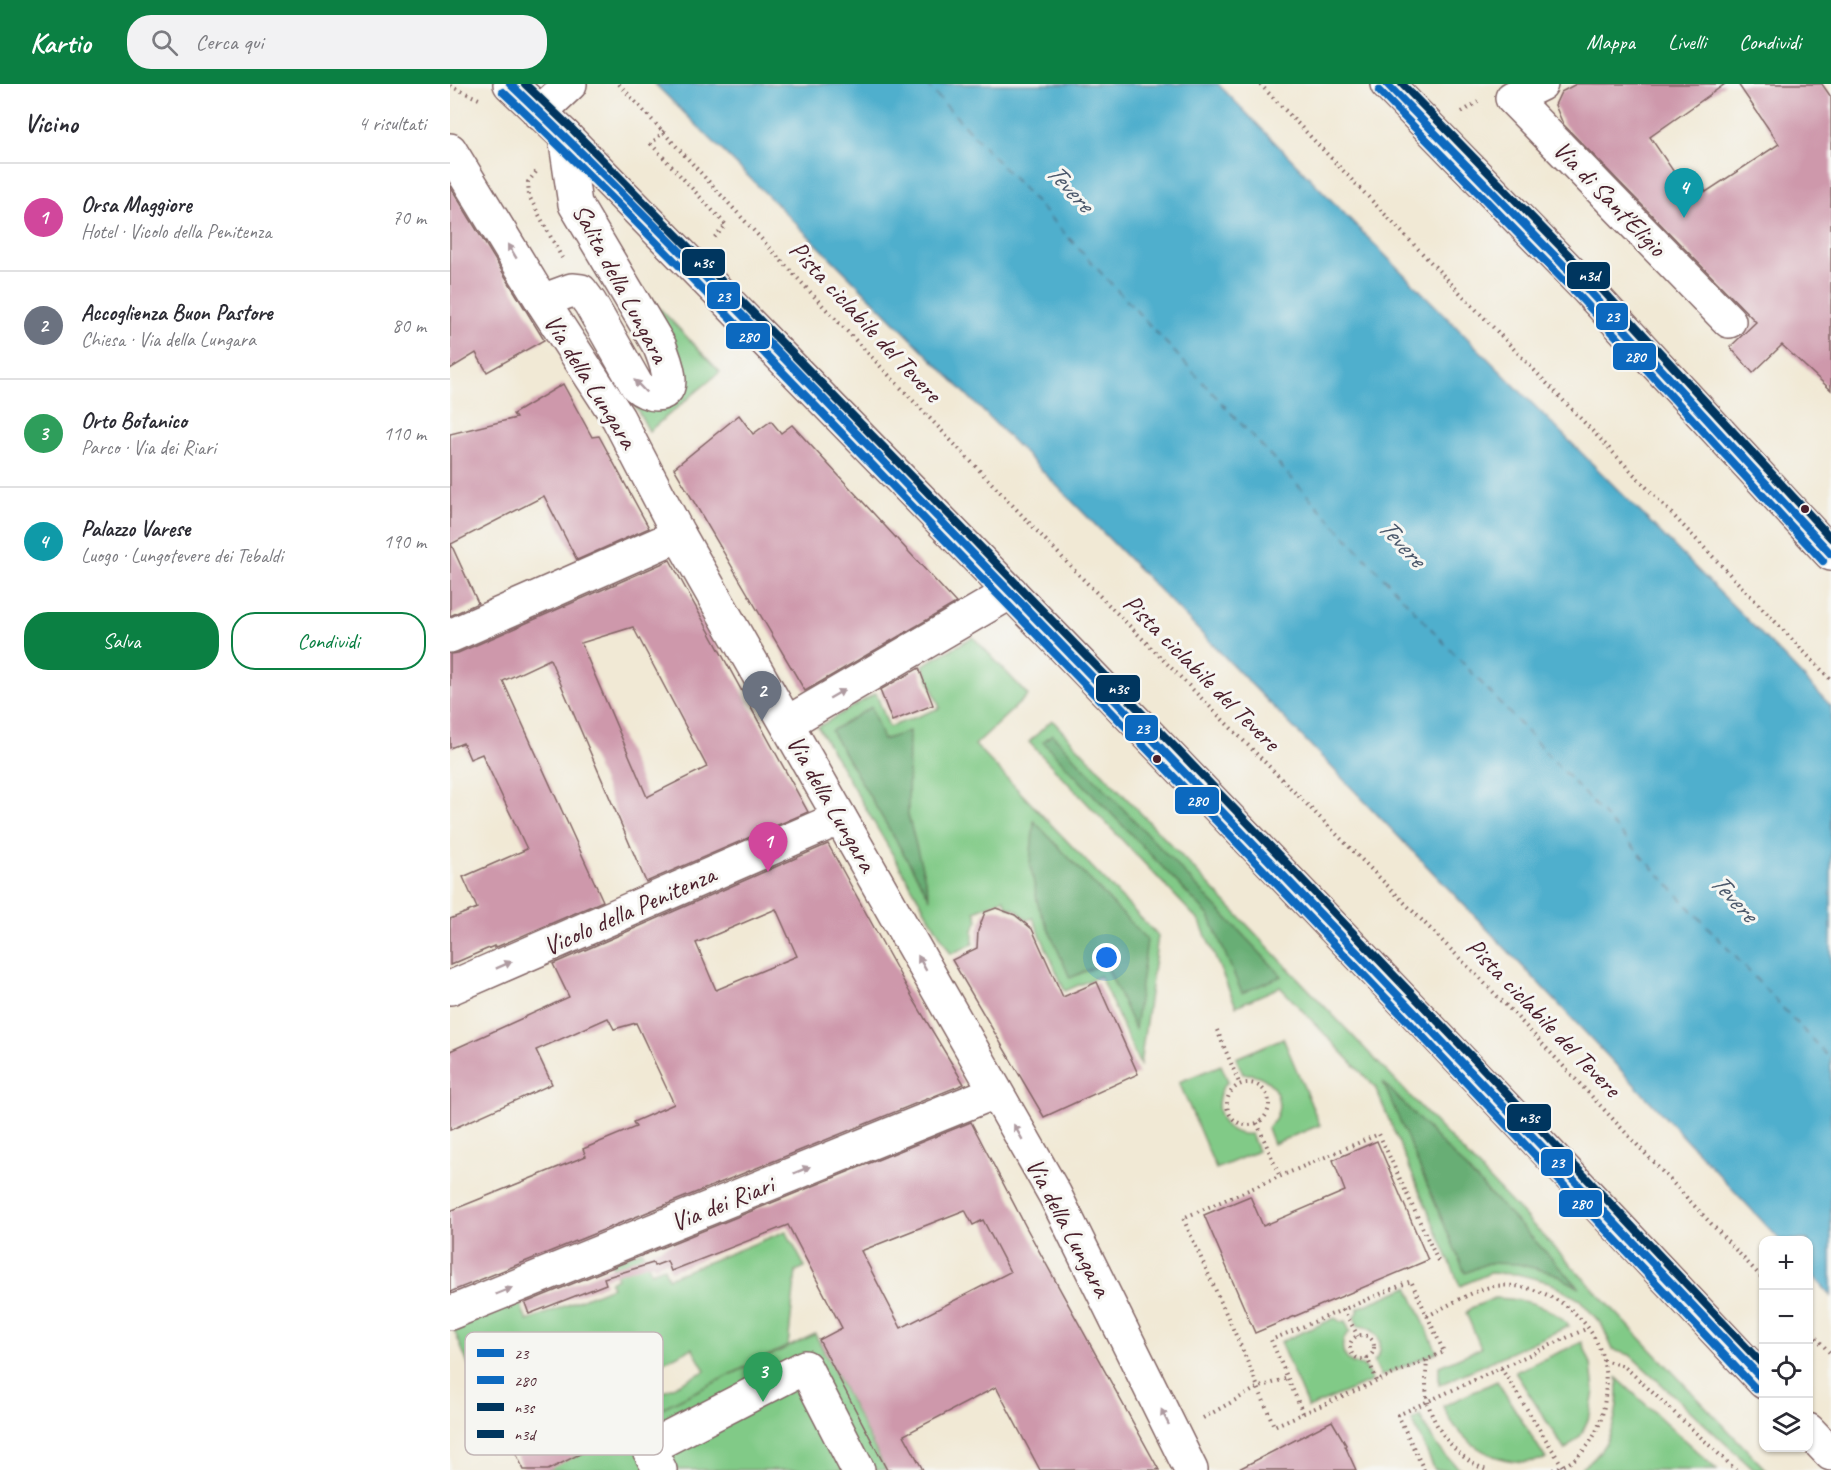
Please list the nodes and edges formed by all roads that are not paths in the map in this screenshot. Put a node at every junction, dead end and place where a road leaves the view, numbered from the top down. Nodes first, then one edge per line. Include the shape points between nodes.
1 (510, 84) edge
2 (570, 84) edge
3 (1387, 84) edge
4 (1541, 84) edge
5 (539, 113) junction
6 (565, 136) junction
7 (450, 150) edge
8 (542, 301) junction
9 (1729, 321) dead end
10 (679, 535) junction
11 (1831, 554) edge
12 (1011, 592) junction
13 (450, 636) edge
14 (787, 723) junction
15 (840, 818) junction
16 (450, 988) edge
17 (995, 1092) junction
18 (450, 1313) edge
19 (1759, 1377) edge
20 (1813, 1434) edge
21 (663, 1440) edge
22 (1831, 1454) edge
23 (652, 1455) edge
24 (660, 1470) edge
25 (858, 1470) edge
26 (1191, 1470) edge

1 - 5 street
2 - 5 street
3 - 11 street via 1588,290
4 - 9 street, Via di Sant'Eligio via 1512,98
5 - 6 street
6 -> 8 street, Salita della Lungara via 575,204 660,347 668,373 666,390 654,395 637,386 581,291 572,290
6 - 12 street
8 -> 7 street, Via della Lungara
8 - 10 street, Via della Lungara via 565,337 592,405 623,461
10 - 13 street
10 - 14 street, Via della Lungara
14 -> 12 street
12 - 19 street via 1529,1131
14 - 15 street, Via della Lungara
16 -> 15 street, Vicolo della Penitenza
17 -> 15 street, Via della Lungara
18 -> 17 street, Via dei Riari
26 -> 17 street, Via della Lungara via 1055,1195
20 - 22 street
21 - 25 street via 805,1367
23 - 24 street

